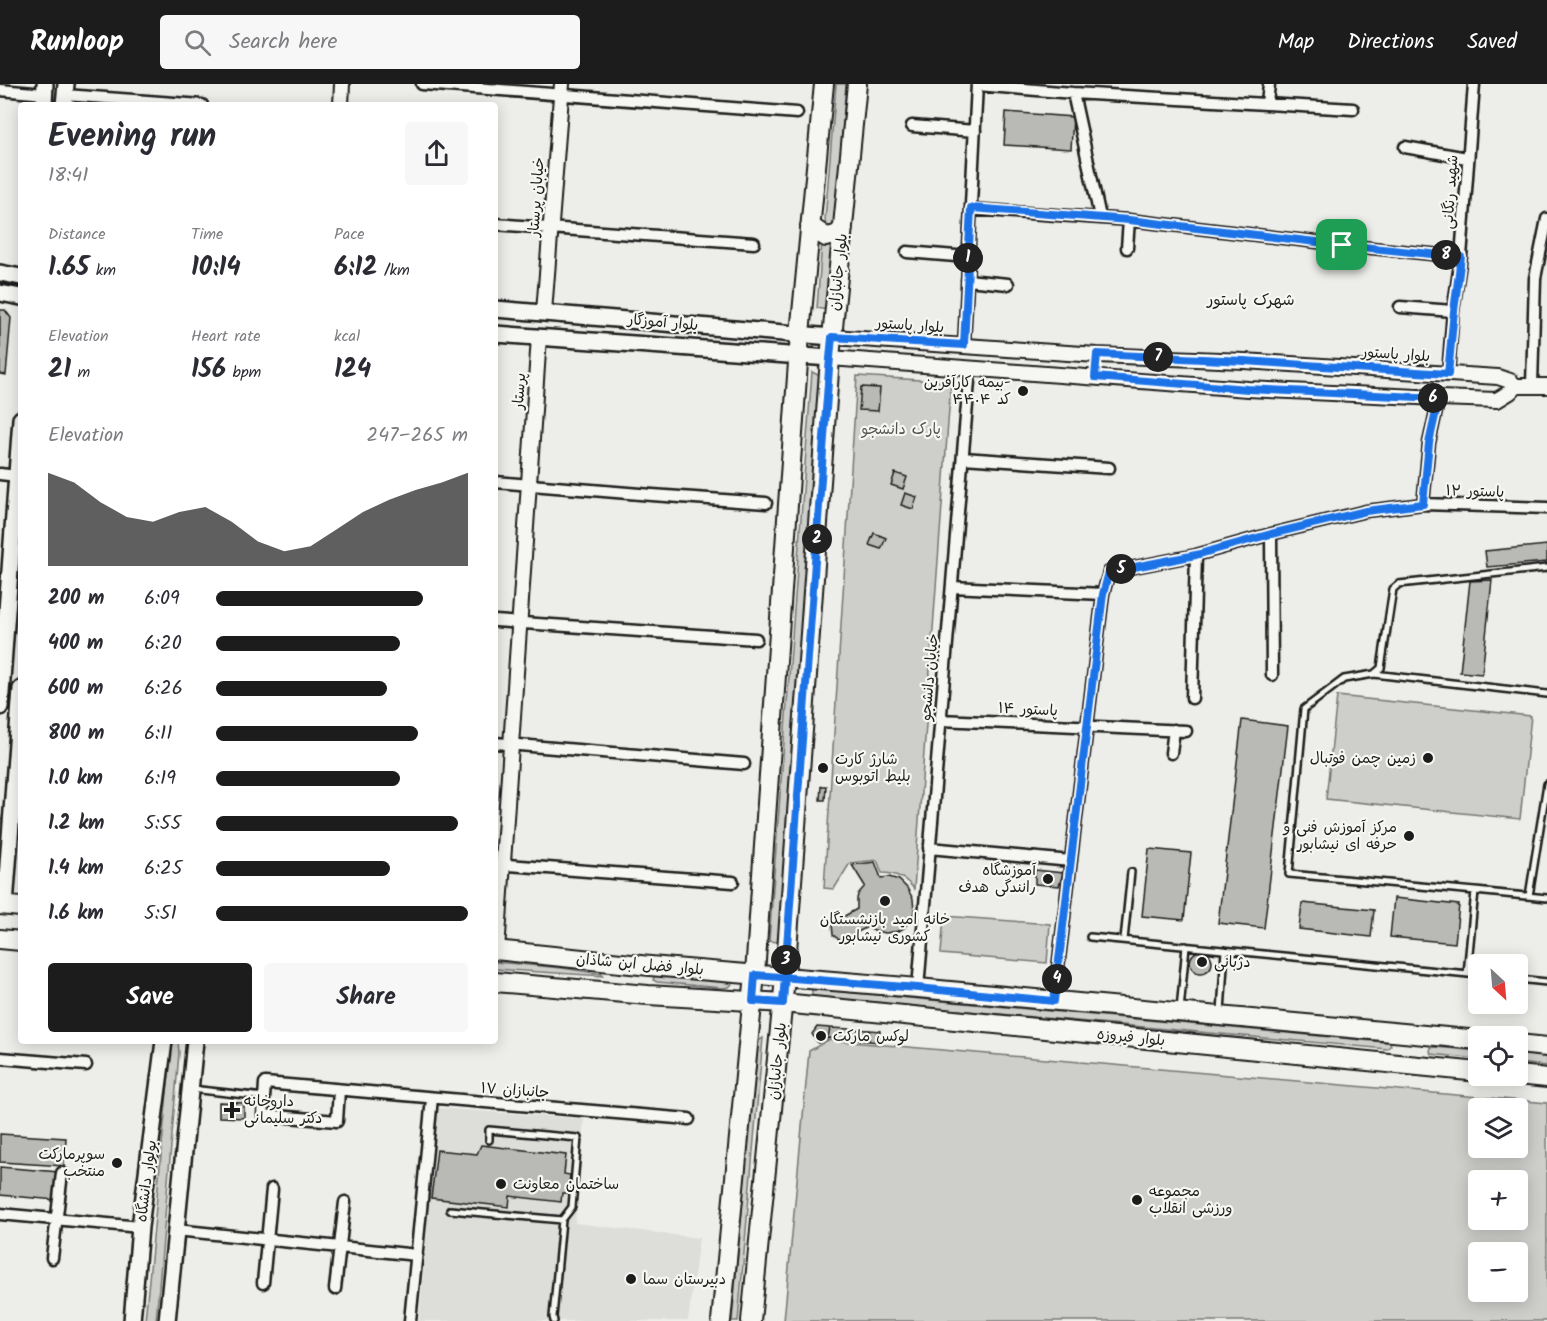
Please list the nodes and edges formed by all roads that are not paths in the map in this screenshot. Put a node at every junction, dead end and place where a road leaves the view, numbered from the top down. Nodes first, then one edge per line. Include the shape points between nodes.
1 (342, 84) edge
2 (422, 84) edge
3 (824, 84) edge
4 (857, 84) edge
5 (977, 84) edge
6 (1269, 84) edge
7 (1473, 84) edge
8 (561, 89) edge
9 (1073, 89) edge
10 (0, 90) edge
11 (45, 94) edge
12 (65, 95) edge
13 (161, 102) edge
14 (341, 102) edge
15 (1267, 104) junction
16 (1353, 109) dead end
17 (797, 113) dead end
18 (912, 126) dead end
19 (975, 131) junction
20 (1406, 147) dead end
21 (1467, 158) junction
22 (971, 208) junction
23 (1100, 218) junction
24 (1547, 219) edge
25 (1129, 220) junction
26 (498, 224) edge
27 (810, 226) junction
28 (550, 228) junction
29 (843, 229) junction
30 (754, 243) dead end
31 (1127, 248) dead end
32 (907, 252) dead end
33 (968, 257) junction
34 (1461, 257) junction
35 (0, 273) edge
36 (18, 276) edge
37 (967, 280) junction
38 (1008, 284) dead end
39 (0, 293) edge
40 (18, 296) edge
41 (1400, 307) dead end
42 (498, 309) edge
43 (1454, 311) junction
44 (544, 312) junction
45 (498, 334) edge
46 (800, 334) junction
47 (539, 337) junction
48 (832, 337) junction
49 (964, 345) junction
50 (1097, 354) junction
51 (798, 356) junction
52 (830, 358) junction
53 (970, 369) junction
54 (1448, 374) junction
55 (1095, 377) junction
56 (1532, 385) junction
57 (1516, 386) junction
58 (1547, 386) edge
59 (1439, 398) junction
60 (963, 458) junction
61 (18, 462) edge
62 (1109, 468) dead end
63 (0, 474) edge
64 (17, 476) junction
65 (498, 482) edge
66 (529, 485) junction
67 (766, 502) dead end
68 (1423, 504) junction
69 (1547, 508) edge
70 (1271, 534) junction
71 (1196, 555) junction
72 (1547, 568) edge
73 (952, 587) junction
74 (1103, 594) junction
75 (498, 621) edge
76 (519, 622) junction
77 (3, 626) edge
78 (756, 639) dead end
79 (1374, 674) junction
80 (1272, 675) dead end
81 (1547, 694) edge
82 (1192, 698) dead end
83 (0, 707) edge
84 (940, 720) junction
85 (1088, 727) junction
86 (498, 743) edge
87 (511, 745) junction
88 (1171, 753) dead end
89 (744, 764) dead end
90 (18, 775) edge
91 (1547, 784) edge
92 (16, 826) edge
93 (5, 843) edge
94 (929, 848) junction
95 (1071, 861) junction
96 (499, 864) edge
97 (1131, 872) dead end
98 (733, 882) dead end
99 (1475, 891) junction
100 (498, 893) edge
101 (1529, 896) junction
102 (1547, 898) edge
103 (9, 906) edge
104 (1090, 937) dead end
105 (0, 939) edge
106 (1124, 940) junction
107 (18, 941) edge
108 (1186, 946) junction
109 (498, 950) edge
110 (1225, 950) junction
111 (650, 966) junction
112 (1467, 974) joint
113 (755, 975) junction
114 (785, 978) junction
115 (1528, 980) edge
116 (498, 982) edge
117 (1547, 982) edge
118 (918, 988) junction
119 (648, 995) junction
120 (753, 1001) junction
121 (1054, 1001) junction
122 (783, 1003) junction
123 (1179, 1012) junction
124 (1221, 1016) junction
125 (1408, 1034) junction
126 (1468, 1039) edge
127 (164, 1044) edge
128 (195, 1044) edge
129 (1528, 1045) edge
130 (1547, 1047) edge
131 (0, 1058) edge
132 (1406, 1064) junction
133 (86, 1065) dead end
134 (1468, 1071) edge
135 (1528, 1077) edge
136 (1547, 1078) edge
137 (190, 1089) junction
138 (339, 1090) junction
139 (264, 1097) junction
140 (432, 1098) junction
141 (689, 1119) dead end
142 (489, 1140) dead end
143 (62, 1173) dead end
144 (273, 1189) dead end
145 (345, 1202) dead end
146 (450, 1210) dead end
147 (0, 1214) edge
148 (57, 1220) junction
149 (562, 1220) junction
150 (140, 1227) junction
151 (176, 1230) junction
152 (267, 1239) junction
153 (340, 1247) junction
154 (417, 1255) junction
155 (52, 1258) dead end
156 (262, 1283) dead end
157 (335, 1289) dead end
158 (132, 1321) edge
159 (167, 1321) edge
160 (410, 1321) edge
161 (554, 1321) edge
162 (721, 1321) edge
163 (751, 1321) edge

1 - 14 street
2 - 8 street
3 - 27 main road, بلوار جانبازان
4 - 29 main road, بلوار جانبازان
5 - 9 street
5 - 19 street
6 - 15 street
7 - 21 street, شهید رنگانی
8 - 17 street
8 - 28 street, خیابان پرستار
9 - 15 street
9 - 23 street
10 - 11 street
12 - 13 street
15 - 16 street
18 - 19 street
19 - 22 street
20 - 21 street
21 - 34 street, شهید رنگانی
22 - 23 street
22 - 33 street
23 - 25 street
24 - 56 street via 1535,278
25 - 31 street
25 - 34 street
26 - 28 street
27 - 29 main road via 826,237
27 - 46 main road, بلوار جانبازان
28 - 30 street
28 - 44 street, خیابان پرستار
29 - 48 main road, بلوار جانبازان
32 - 33 street
33 - 37 street
34 - 43 street, شهید رنگانی
35 - 36 main road
37 - 38 street
37 - 49 street
39 - 40 main road
41 - 43 street
42 - 44 main road, بلوار آموزگار
43 - 54 street, شهید رنگانی
44 - 46 main road, بلوار آموزگار
45 - 47 main road, بلوار آموزگار
46 - 48 main road, بلوار آموزگار
46 - 51 main road, بلوار جانبازان
47 - 51 main road, بلوار آموزگار
47 - 66 street, پرستار
48 - 49 street, بلوار پاستور
48 - 52 main road, بلوار جانبازان
49 - 50 street, بلوار پاستور
50 - 54 street, بلوار پاستور
50 - 55 street
51 - 52 main road, بلوار آموزگار
51 - 113 main road, بلوار جانبازان
52 - 53 street
52 - 114 main road, بلوار جانبازان
53 - 55 street
53 - 60 street, خیابان دانشجو
54 - 57 street, بلوار پاستور via 1498,377
55 - 59 street
56 - 57 street
56 - 58 street
57 - 59 street via 1497,400
59 - 68 street via 1429,443
60 - 62 street
60 - 73 street, خیابان دانشجو
61 - 64 main road
63 - 64 street
64 - 77 main road
65 - 66 street
66 - 67 street
66 - 76 street, پرستار
68 - 69 street, ۱۲ پاستور
68 - 70 street, ۱۲ پاستور via 1366,511
70 - 71 street, ۱۲ پاستور
70 - 80 street
71 - 74 street, ۱۲ پاستور via 1109,572
71 - 82 street
72 - 79 lane via 1399,584 1393,589 1381,668
73 - 74 street
73 - 84 street, خیابان دانشجو
74 - 85 street
75 - 76 street
76 - 78 street
76 - 87 street, پرستار
77 - 83 main road
79 - 81 lane
79 - 99 lane via 1344,679 1304,709 1289,874
84 - 85 street, پاستور ۱۴
84 - 94 street, خیابان دانشجو
85 - 88 street, پاستور ۱۴ via 1180,730
85 - 95 street
86 - 87 street
87 - 89 street
87 - 96 street, پرستار
90 - 92 main road
91 - 101 lane
92 - 93 main road
93 - 103 main road
94 - 95 street
94 - 118 street, خیابان دانشجو
95 - 121 street
96 - 98 street
96 - 100 street, پرستار
97 - 106 lane
99 - 101 lane
99 - 112 lane
101 - 102 lane
104 - 106 lane
105 - 107 main road
106 - 108 lane
108 - 110 lane
108 - 123 lane
109 - 111 main road, بلوار فضل ابن شاذان
110 - 112 lane
110 - 124 lane
111 - 113 main road, بلوار فضل ابن شاذان
111 - 119 main road
113 - 114 main road, بلوار فضل ابن شاذان
113 - 120 main road, بلوار جانبازان
114 - 118 main road, بلوار فیروزه
114 - 122 main road, بلوار جانبازان
115 - 117 lane
116 - 119 main road, بلوار فضل ابن شاذان
118 - 121 main road, بلوار فیروزه
119 - 120 main road, بلوار فضل ابن شاذان
120 - 122 main road, بلوار فضل ابن شاذان
120 - 162 main road, بلوار جانبازان
121 - 123 main road, بلوار فیروزه
122 - 132 main road, بلوار فیروزه
122 - 163 main road, بلوار جانبازان
123 - 124 main road, بلوار فیروزه
124 - 125 main road, بلوار فیروزه
125 - 126 main road, بلوار فیروزه
125 - 132 main road
127 - 150 main road, بولوار دانشگاه
128 - 137 main road
129 - 130 main road
131 - 133 street
132 - 134 main road, بلوار فیروزه
135 - 136 main road
137 - 139 lane
137 - 151 main road
138 - 139 street, جانبازان ۱۷ via 265,1083
138 - 139 street via 337,1120 262,1115
138 - 140 street, جانبازان ۱۷
140 - 141 street, جانبازان ۱۷
140 - 154 street
142 - 149 lane via 489,1130 578,1138 572,1207
143 - 148 street
144 - 152 street
145 - 153 street
146 - 149 lane
147 - 148 street
148 - 150 street
148 - 155 street
149 - 161 lane
150 - 158 main road, بولوار دانشگاه
151 - 152 street
151 - 159 main road
152 - 153 street
152 - 156 street
153 - 154 street
153 - 157 street
154 - 160 street

